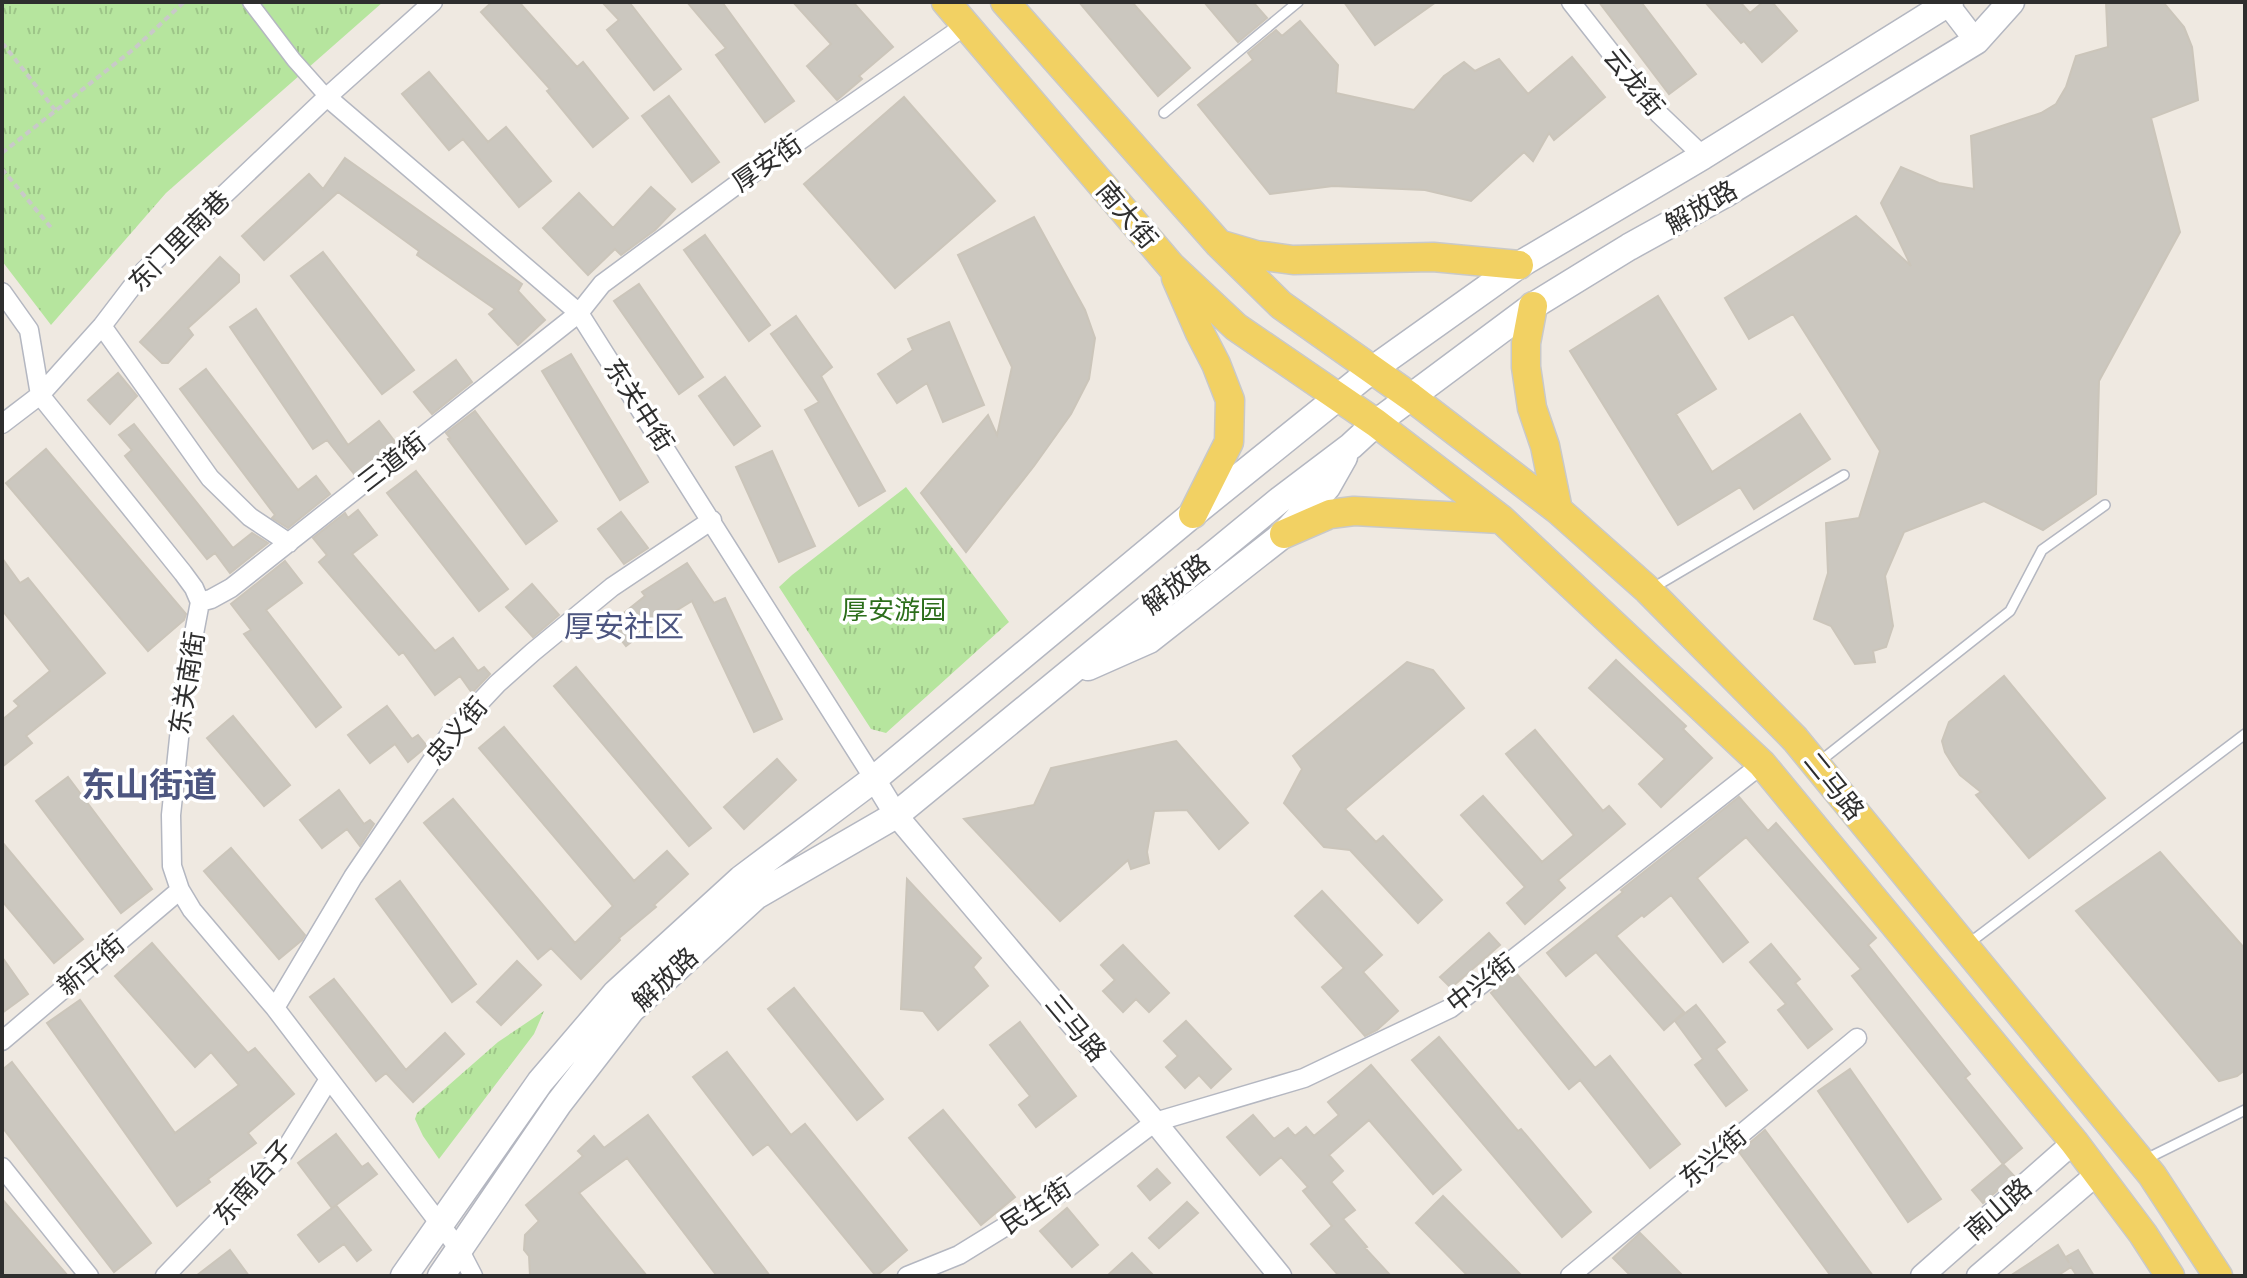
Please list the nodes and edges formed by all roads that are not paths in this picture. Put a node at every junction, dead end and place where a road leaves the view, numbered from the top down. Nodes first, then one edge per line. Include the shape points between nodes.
1 (250, 2) edge
2 (433, 2) edge
3 (946, 2) edge
4 (1005, 2) edge
5 (1298, 2) edge
6 (1571, 2) edge
7 (2011, 2) edge
8 (1948, 3) edge
9 (966, 25) junction
10 (1976, 41) junction
11 (327, 97) junction
12 (1164, 113) dead end
13 (1703, 156) junction
14 (1219, 244) junction
15 (1519, 265) junction
16 (1171, 266) junction
17 (2, 292) edge
18 (1533, 306) junction
19 (579, 313) junction
20 (102, 326) junction
21 (1373, 369) junction
22 (40, 395) junction
23 (1411, 397) junction
24 (1336, 398) junction
25 (1376, 423) junction
26 (2, 424) edge
27 (1351, 446) junction
28 (1844, 475) dead end
29 (2105, 505) dead end
30 (1558, 510) junction
31 (1193, 514) junction
32 (1501, 519) junction
33 (712, 520) junction
34 (1284, 534) junction
35 (289, 543) junction
36 (1648, 590) junction
37 (200, 602) junction
38 (1059, 679) junction
39 (2245, 734) edge
40 (1762, 764) junction
41 (1816, 764) junction
42 (874, 779) junction
43 (896, 815) junction
44 (180, 890) junction
45 (1965, 946) junction
46 (275, 1008) junction
47 (1857, 1038) dead end
48 (2, 1041) edge
49 (329, 1079) junction
50 (2245, 1110) edge
51 (1155, 1122) junction
52 (2074, 1142) junction
53 (2141, 1161) junction
54 (2, 1167) edge
55 (2098, 1173) junction
56 (440, 1224) junction
57 (459, 1249) junction
58 (89, 1276) edge
59 (165, 1276) edge
60 (404, 1276) edge
61 (441, 1276) edge
62 (473, 1276) edge
63 (907, 1276) edge
64 (1280, 1276) edge
65 (1570, 1276) edge
66 (1922, 1276) edge
67 (1978, 1276) edge
68 (2170, 1276) edge
69 (2218, 1276) edge

1 - 11 street
2 - 11 street, 东门里南巷
3 - 9 main road, 南大街
4 - 14 main road, 南大街
5 - 12 lane
6 - 13 street, 云龙街 via 1659,114
7 - 10 main road, 解放路
8 - 10 street
8 - 13 main road, 解放路
9 - 16 main road, 南大街
9 - 19 street, 厚安街 via 602,284
10 - 18 main road, 解放路
11 - 19 street, 东关中街
11 - 20 street, 东门里南巷 via 144,271
13 - 15 main road, 解放路
14 - 15 main road via 1293,260 1433,257
14 - 21 main road, 南大街 via 1281,305
15 - 21 main road, 解放路
16 - 24 main road, 南大街 via 1236,327
16 - 31 main road via 1230,400 1229,442
17 - 22 street via 29,330
18 - 23 main road, 解放路
18 - 30 main road via 1526,367
19 - 33 street, 东关中街
19 - 35 street, 三道街
20 - 22 street, 东门里南巷
20 - 35 street via 210,478 250,517
21 - 23 main road, 二马路
21 - 24 main road, 解放路
22 - 26 street, 东门里南巷
22 - 37 street, 东关南街 via 183,573
23 - 25 main road, 解放路
23 - 30 main road, 二马路
24 - 25 main road, 二马路
24 - 31 main road, 解放路
25 - 27 main road, 解放路
25 - 32 main road, 二马路
27 - 34 main road via 1327,487
27 - 38 main road, 解放路
28 - 36 lane
29 - 41 lane via 2042,550 2010,611
30 - 36 main road, 二马路
31 - 42 main road, 解放路
32 - 34 main road via 1354,511 1330,514
32 - 40 main road, 二马路
33 - 42 street, 东关中街
33 - 46 street, 忠义街 via 612,587 497,684 450,734 353,877
34 - 38 main road via 1149,640
35 - 37 street, 三道街 via 231,588
36 - 41 main road, 二马路
37 - 44 street, 东关南街 via 185,681 171,815 172,866
38 - 43 main road, 解放路
39 - 45 lane
40 - 51 street, 中兴街 via 1451,1008 1304,1078
40 - 52 main road, 二马路
41 - 45 main road, 二马路
42 - 43 street, 三马路
42 - 56 main road, 解放路 via 741,879 616,993 540,1082
43 - 51 street, 三马路
43 - 57 main road, 解放路 via 756,896 631,1010 559,1103
44 - 46 street, 东关南街
44 - 48 street, 新平街
45 - 53 main road, 二马路
46 - 49 street, 东关南街
47 - 65 street, 东兴街
49 - 56 street, 东关南街
49 - 59 street, 东南台子 via 284,1152
50 - 53 lane
51 - 63 street, 民生街 via 1052,1197 959,1255
51 - 64 street, 三马路
52 - 55 main road, 二马路
52 - 66 street, 南山路
53 - 69 main road, 二马路
54 - 58 street
55 - 67 street, 南山路
55 - 68 main road, 二马路
56 - 57 street, 东关南街
56 - 60 main road, 解放路
57 - 61 main road, 解放路
57 - 62 street, 东关南街

